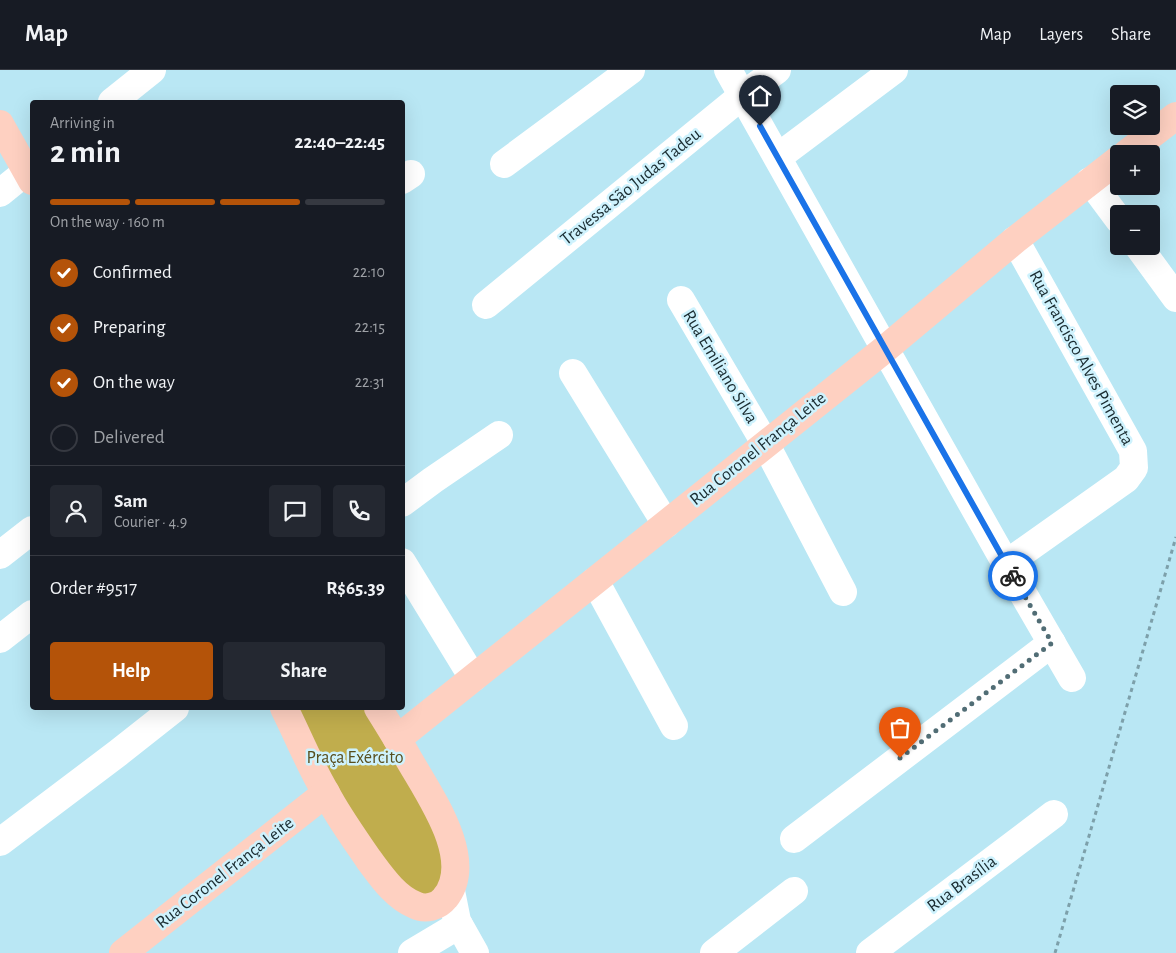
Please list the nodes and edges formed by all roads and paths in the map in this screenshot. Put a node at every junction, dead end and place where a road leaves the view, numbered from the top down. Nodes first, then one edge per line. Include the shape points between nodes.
1 (152, 70) edge
2 (631, 70) edge
3 (728, 70) edge
4 (777, 70) edge
5 (894, 70) edge
6 (743, 95) junction
7 (114, 100) edge
8 (1176, 116) edge
9 (0, 124) edge
10 (1138, 145) edge
11 (778, 157) junction
12 (504, 164) dead end
13 (1110, 166) edge
14 (30, 171) edge
15 (30, 174) edge
16 (1090, 180) junction
17 (0, 193) edge
18 (1110, 208) edge
19 (1015, 240) junction
20 (1145, 255) edge
21 (1176, 298) edge
22 (681, 300) dead end
23 (486, 305) dead end
24 (885, 349) junction
25 (573, 373) dead end
26 (499, 436) dead end
27 (765, 443) junction
28 (405, 501) edge
29 (666, 524) junction
30 (30, 532) edge
31 (1176, 537) edge
32 (0, 555) edge
33 (1006, 564) junction
34 (405, 567) edge
35 (594, 581) junction
36 (843, 592) dead end
37 (30, 616) edge
38 (0, 639) edge
39 (1052, 643) junction
40 (473, 678) junction
41 (1072, 678) dead end
42 (172, 710) edge
43 (285, 710) edge
44 (379, 710) edge
45 (674, 726) dead end
46 (397, 739) junction
47 (326, 793) junction
48 (1054, 814) dead end
49 (794, 839) dead end
50 (0, 842) edge
51 (451, 891) junction
52 (794, 891) dead end
53 (427, 907) junction
54 (458, 923) junction
55 (123, 953) edge
56 (412, 953) edge
57 (475, 953) edge
58 (714, 953) edge
59 (870, 953) edge
60 (1055, 953) edge

1 - 7 street
2 - 12 street
3 - 6 street
4 - 6 street, Travessa São Judas Tadeu
5 - 11 street
6 - 11 street
6 - 23 street, Travessa São Judas Tadeu
8 - 10 main road
9 - 14 main road
11 - 24 street
13 - 16 main road, Rua Coronel França Leite
15 - 17 street
16 - 18 street
16 - 19 main road, Rua Coronel França Leite
19 - 24 main road, Rua Coronel França Leite
19 - 33 street, Rua Francisco Alves Pimenta via 1133,451 1134,468 1126,479
20 - 21 street
22 - 27 street, Rua Emiliano Silva
24 - 27 main road, Rua Coronel França Leite
24 - 33 street
25 - 29 street
26 - 28 street
27 - 29 main road, Rua Coronel França Leite
27 - 36 street, Rua Emiliano Silva
29 - 35 main road, Rua Coronel França Leite
30 - 32 street
31 - 60 path
33 - 39 street
34 - 40 street
35 - 40 main road, Rua Coronel França Leite
35 - 45 street
37 - 38 street
39 - 41 street
39 - 49 street
40 - 46 main road, Rua Coronel França Leite
42 - 50 street
43 - 47 main road
44 - 46 main road
46 - 51 main road via 452,841 456,875
47 - 53 main road via 383,879 415,906
47 - 55 main road, Rua Coronel França Leite
48 - 59 street, Rua Brasília
51 - 53 main road via 440,904
51 - 54 street
52 - 58 street
53 - 54 street
54 - 56 street
54 - 57 street

